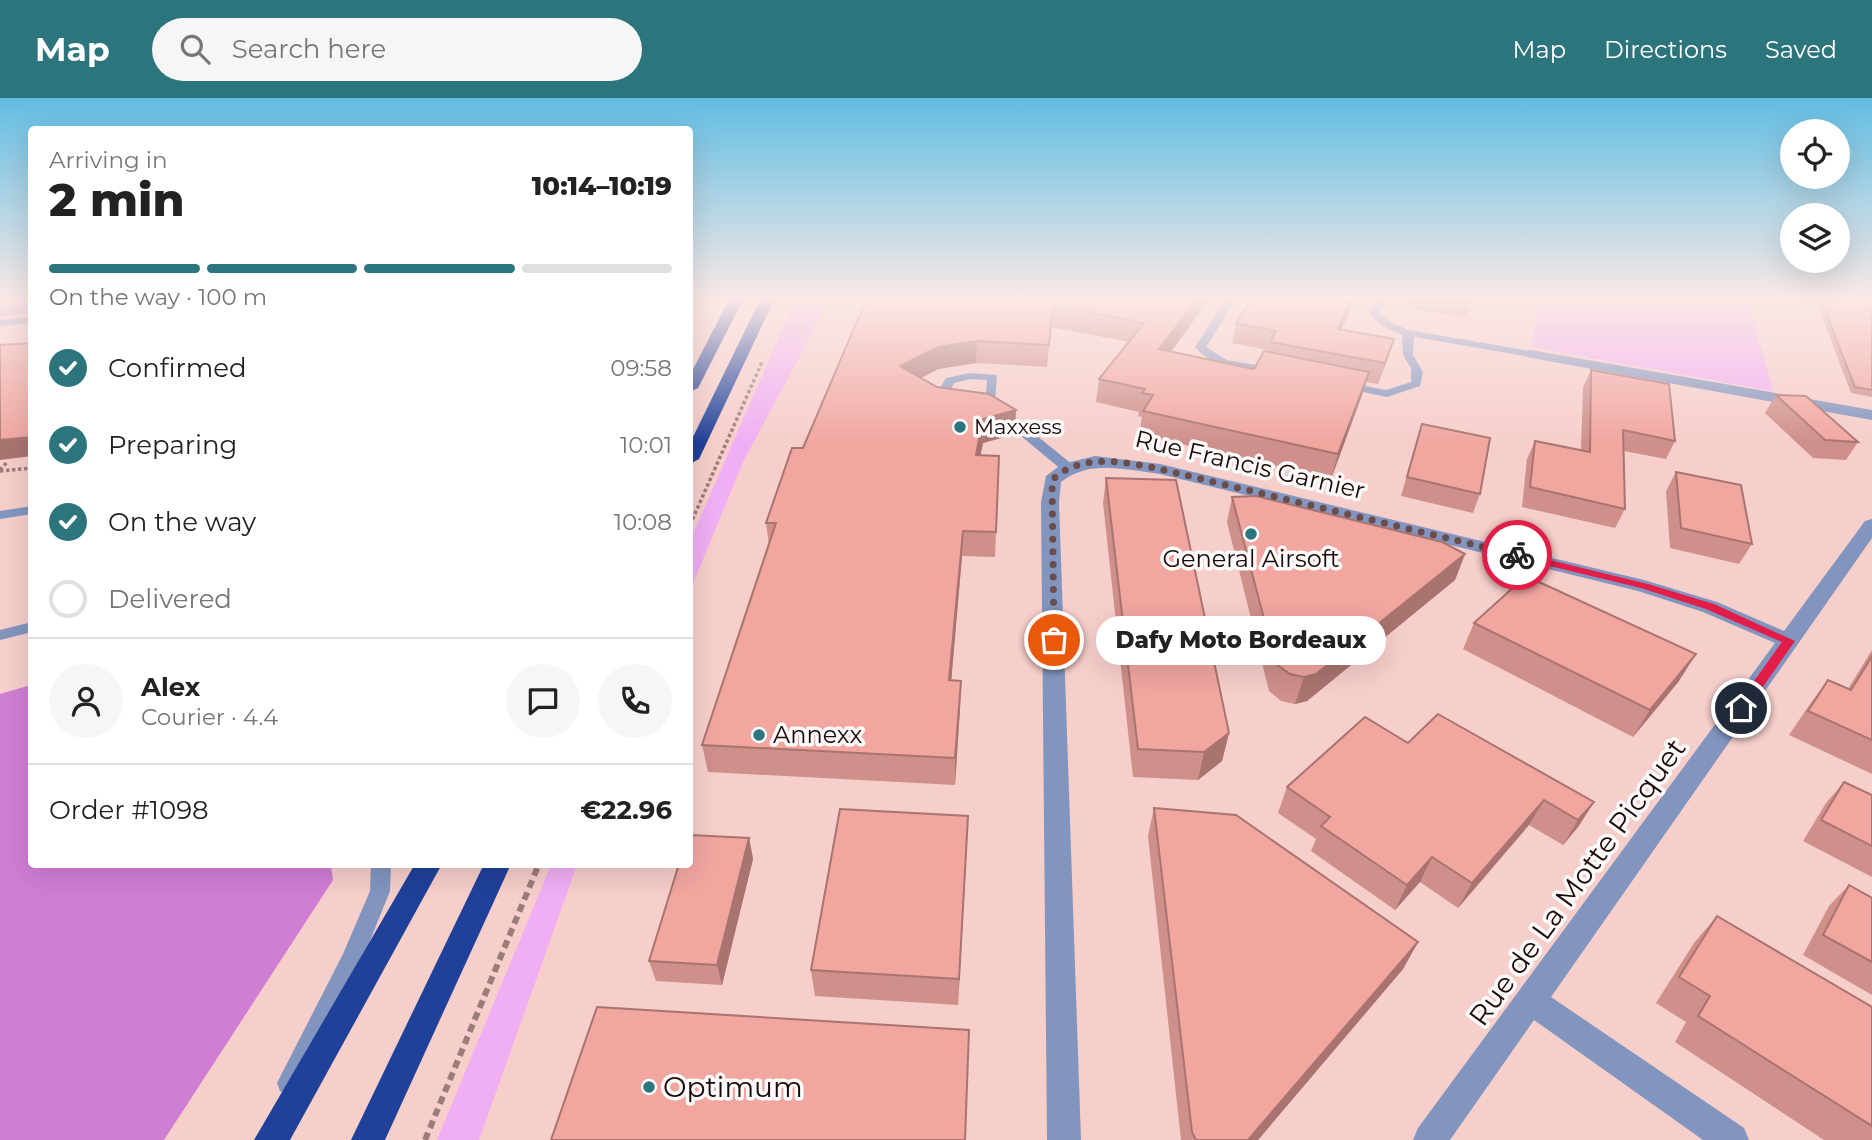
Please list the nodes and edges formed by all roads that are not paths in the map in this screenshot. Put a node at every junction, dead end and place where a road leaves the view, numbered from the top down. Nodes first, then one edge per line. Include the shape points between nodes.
1 (712, 347) edge
2 (744, 347) edge
3 (1200, 347) edge
4 (1409, 347) edge
5 (1487, 347) edge
6 (1531, 354) joint
7 (1285, 373) edge
8 (693, 382) edge
9 (1336, 383) edge
10 (977, 402) edge
11 (1872, 415) edge
12 (693, 453) edge
13 (1068, 468) junction
14 (28, 511) edge
15 (0, 515) edge
16 (1872, 525) edge
17 (28, 628) edge
18 (0, 635) edge
19 (1789, 641) junction
20 (381, 868) edge
21 (427, 868) edge
22 (496, 868) edge
23 (1530, 1000) junction
24 (263, 1140) edge
25 (271, 1140) edge
26 (368, 1140) edge
27 (1065, 1140) edge
28 (1430, 1140) edge
29 (1732, 1140) edge

1 - 8 highway
2 - 12 highway
3 - 7 lane via 1221,360
4 - 9 lane via 1418,376 1416,384 1387,394
5 - 6 lane
6 - 11 street
10 - 13 lane
13 - 19 street, Rue Francis Garnier via 1095,461 1121,462 1216,481 1644,586 1710,607
13 - 27 street via 1052,480 1051,502
14 - 15 lane
16 - 19 street, Rue de La Motte Picquet
17 - 18 lane
19 - 23 street, Rue de La Motte Picquet
20 - 24 lane via 380,891 352,958
21 - 25 highway
22 - 26 highway
23 - 28 street, Rue de La Motte Picquet
23 - 29 street

